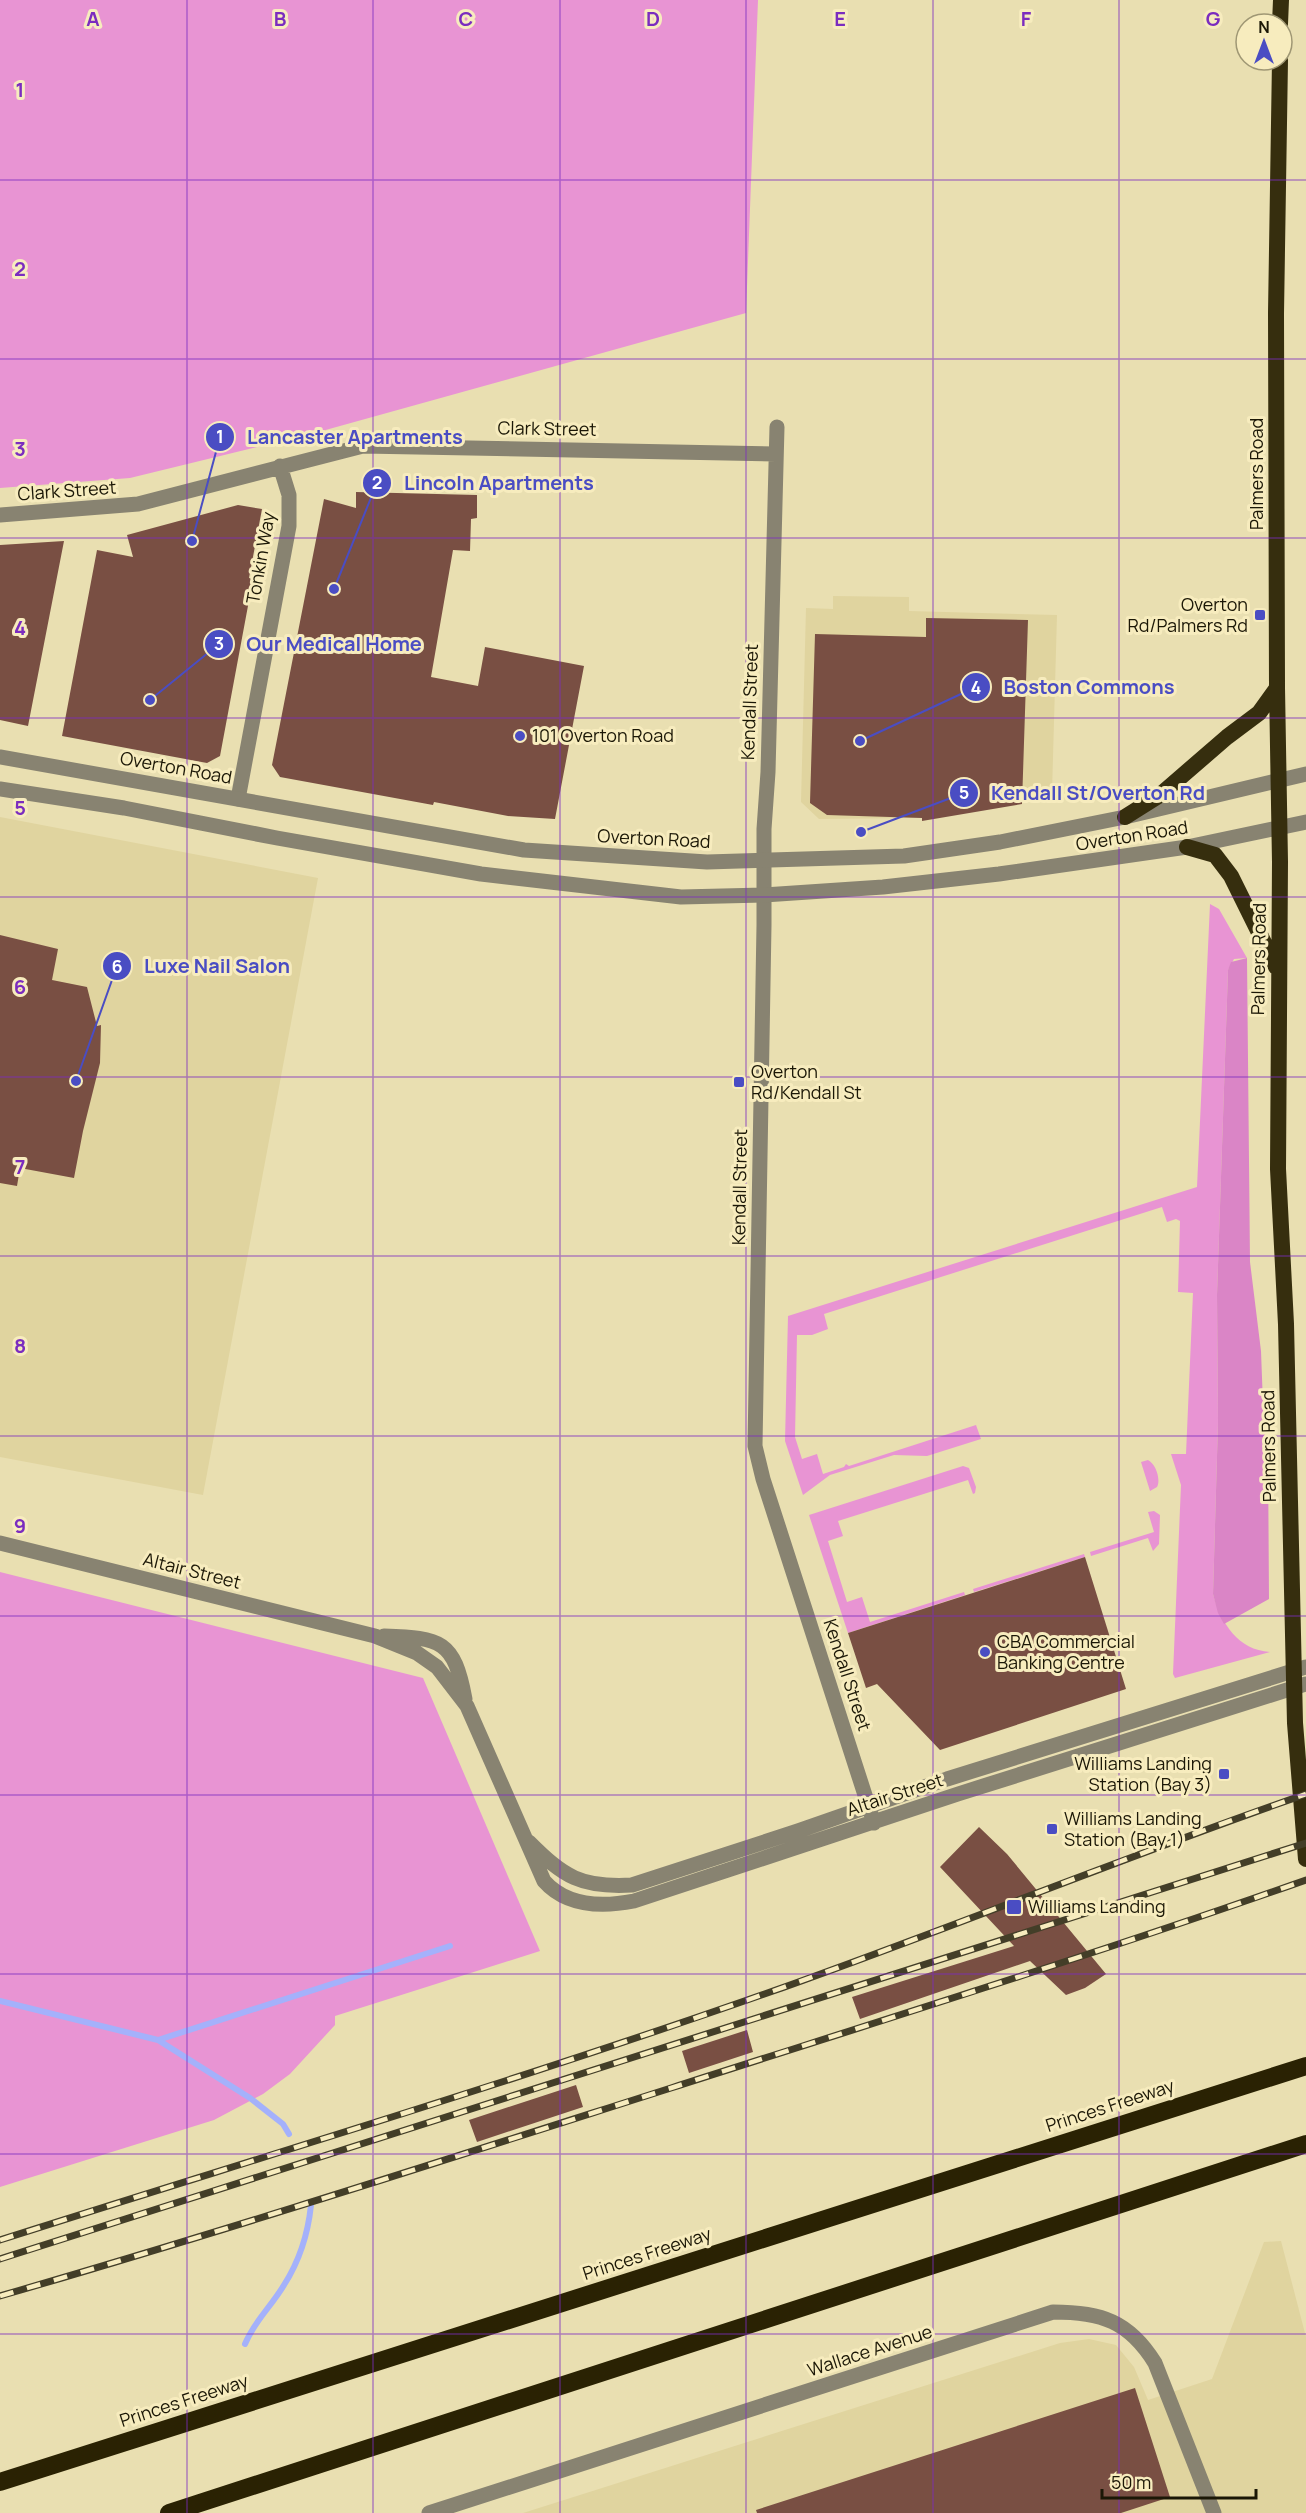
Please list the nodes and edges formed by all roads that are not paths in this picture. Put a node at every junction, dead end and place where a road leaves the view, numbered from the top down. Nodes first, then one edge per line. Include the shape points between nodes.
1 (1280, 72) edge
2 (777, 427) dead end
3 (776, 454) junction
4 (280, 466) junction
5 (0, 515) edge
6 (1277, 688) junction
7 (0, 757) edge
8 (1306, 774) edge
9 (1279, 781) junction
10 (0, 789) edge
11 (238, 799) junction
12 (1125, 817) junction
13 (1306, 822) edge
14 (1279, 828) junction
15 (1187, 847) junction
16 (763, 861) junction
17 (764, 895) junction
18 (1278, 970) junction
19 (0, 1544) edge
20 (1306, 1667) edge
21 (1306, 1684) edge
22 (869, 1807) junction
23 (874, 1822) junction
24 (525, 1838) junction
25 (1306, 1859) edge
26 (1306, 2066) edge
27 (1306, 2144) edge
28 (0, 2482) edge
29 (170, 2513) edge
30 (429, 2513) edge
31 (1214, 2513) edge

1 - 6 highway, Palmers Road
2 - 3 street, Kendall Street
3 - 4 street, Clark Street via 377,445 351,447
3 - 16 street, Kendall Street
4 - 5 street, Clark Street via 138,504
4 - 11 street, Tonkin Way via 289,495 289,526
6 - 9 highway, Palmers Road
6 - 12 highway via 1259,713 1161,795
7 - 11 street, Overton Road
8 - 9 street, Overton Road
9 - 12 street, Overton Road
9 - 14 highway, Palmers Road
10 - 17 street, Overton Road via 481,874 681,897
11 - 16 street, Overton Road via 524,850 706,862
12 - 16 street, Overton Road via 903,856
13 - 14 street, Overton Road
14 - 15 street, Overton Road
14 - 18 highway, Palmers Road
15 - 17 street, Overton Road via 940,881
15 - 18 highway via 1215,855 1231,876
16 - 17 street, Kendall Street
17 - 22 street, Kendall Street via 755,1446
18 - 25 highway, Palmers Road via 1278,1169 1286,1324 1291,1607
19 - 24 street, Altair Street via 375,1636 417,1653 437,1667 467,1706
20 - 22 street, Altair Street
21 - 23 street, Altair Street
22 - 23 street, Kendall Street
22 - 24 street, Altair Street via 632,1884 605,1887 566,1875
23 - 24 street, Altair Street via 634,1901 606,1906 570,1899 549,1886 538,1871
26 - 28 highway, Princes Freeway
27 - 29 highway
30 - 31 street, Wallace Avenue via 1053,2312 1076,2312 1116,2322 1142,2342 1155,2363

